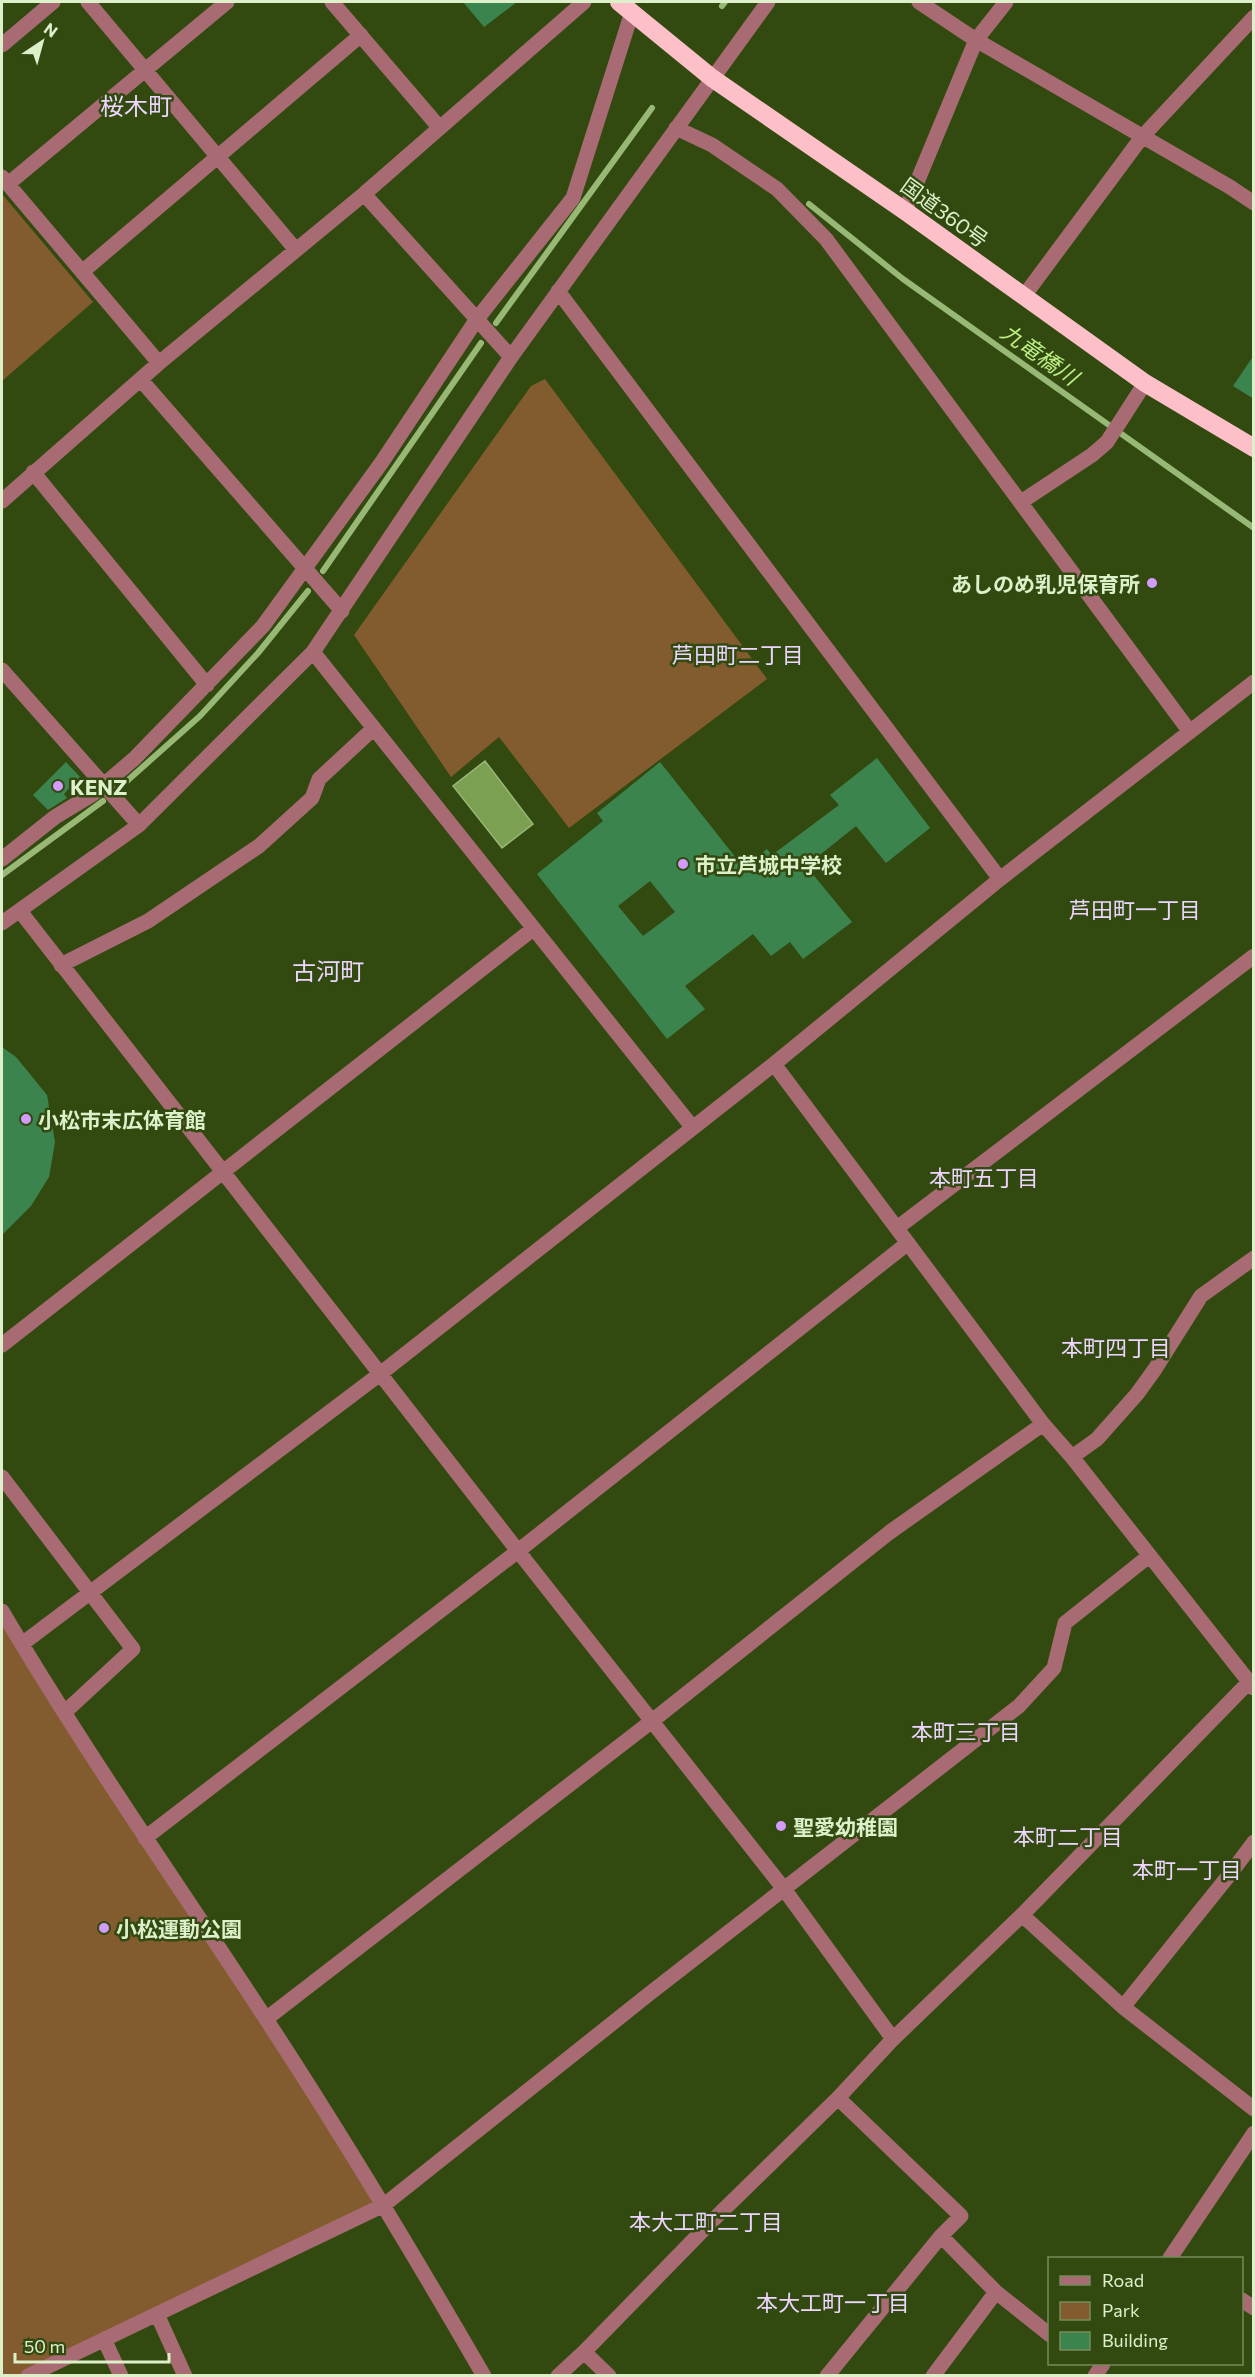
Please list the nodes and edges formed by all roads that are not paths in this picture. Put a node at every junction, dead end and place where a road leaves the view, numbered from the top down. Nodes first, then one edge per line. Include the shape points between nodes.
1 (52, 2) edge
2 (88, 2) edge
3 (227, 2) edge
4 (332, 2) edge
5 (584, 2) edge
6 (768, 2) edge
7 (919, 2) edge
8 (1006, 2) edge
9 (625, 7) edge
10 (1254, 17) edge
11 (361, 35) junction
12 (976, 40) junction
13 (2, 45) edge
14 (146, 71) junction
15 (712, 78) junction
16 (439, 127) junction
17 (676, 128) junction
18 (1142, 137) junction
19 (218, 156) junction
20 (4, 180) edge
21 (364, 194) junction
22 (1254, 203) edge
23 (905, 211) junction
24 (296, 250) junction
25 (82, 272) junction
26 (558, 291) junction
27 (1024, 296) junction
28 (477, 319) junction
29 (512, 357) junction
30 (159, 363) junction
31 (141, 381) junction
32 (1145, 383) junction
33 (1254, 448) edge
34 (33, 472) junction
35 (2, 501) edge
36 (1022, 502) junction
37 (304, 568) junction
38 (342, 611) junction
39 (313, 652) junction
40 (2, 670) edge
41 (1254, 682) edge
42 (207, 685) junction
43 (7, 687) edge
44 (374, 728) junction
45 (1190, 732) junction
46 (104, 785) junction
47 (139, 825) junction
48 (2, 860) edge
49 (1000, 879) junction
50 (20, 911) junction
51 (2, 923) edge
52 (533, 929) junction
53 (1254, 957) edge
54 (61, 965) junction
55 (774, 1064) junction
56 (693, 1128) junction
57 (222, 1173) junction
58 (897, 1228) junction
59 (908, 1243) junction
60 (1254, 1258) edge
61 (2, 1345) edge
62 (380, 1374) junction
63 (1043, 1424) junction
64 (1072, 1456) junction
65 (2, 1478) edge
66 (518, 1551) junction
67 (1149, 1556) junction
68 (89, 1593) junction
69 (2, 1611) edge
70 (21, 1644) junction
71 (1251, 1685) edge
72 (65, 1712) junction
73 (652, 1721) junction
74 (145, 1838) junction
75 (1254, 1842) edge
76 (784, 1889) junction
77 (1022, 1915) junction
78 (1122, 2007) junction
79 (266, 2019) junction
80 (893, 2039) junction
81 (838, 2098) junction
82 (1254, 2109) edge
83 (1254, 2133) edge
84 (384, 2205) junction
85 (941, 2236) junction
86 (1174, 2257) edge
87 (996, 2292) junction
88 (157, 2314) junction
89 (1048, 2333) edge
90 (104, 2339) junction
91 (584, 2352) junction
92 (28, 2376) edge
93 (121, 2376) edge
94 (185, 2376) edge
95 (484, 2376) edge
96 (558, 2376) edge
97 (609, 2376) edge
98 (827, 2376) edge
99 (933, 2376) edge

1 - 13 street
2 - 14 street
3 - 14 street
4 - 11 street
5 - 16 street
6 - 15 street
7 - 12 street
8 - 12 street
9 - 15 highway, 国道360号
9 - 28 street via 573,198
10 - 18 street
11 - 16 street
11 - 19 street
12 - 18 street
12 - 23 street
14 - 19 street
14 - 20 street
15 - 17 street
15 - 23 highway, 国道360号
16 - 21 street
17 - 26 street
17 - 36 street via 712,145 777,189 826,239
18 - 22 street
18 - 27 street
19 - 24 street
19 - 25 street
20 - 25 street
21 - 24 street
21 - 28 street
23 - 27 highway, 国道360号
24 - 30 street
25 - 30 street
26 - 29 street
26 - 49 street
27 - 32 highway, 国道360号
28 - 29 street
28 - 37 street via 375,472
29 - 38 street
30 - 31 street
31 - 34 street
31 - 37 street
32 - 33 highway, 国道360号
32 - 36 street via 1107,442
34 - 35 street
34 - 42 street
36 - 45 street
37 - 38 street
37 - 42 street via 263,626
38 - 39 street
39 - 44 street
39 - 47 street
40 - 43 street
41 - 45 street
42 - 46 street
43 - 46 street
44 - 52 street
44 - 54 street via 319,779 312,798 259,846 148,921
45 - 49 street
46 - 47 street
46 - 48 street via 55,817
47 - 50 street
49 - 55 street
50 - 51 street
50 - 54 street
52 - 56 street
52 - 57 street
53 - 58 street
54 - 57 street
55 - 56 street
55 - 58 street
56 - 62 street
57 - 61 street
57 - 62 street
58 - 59 street
59 - 63 street
59 - 66 street
60 - 64 street via 1201,1296 1137,1394 1097,1439
62 - 66 street
62 - 68 street
63 - 64 street
63 - 73 street via 890,1532
64 - 67 street
65 - 68 street
66 - 73 street
66 - 74 street
67 - 71 street
67 - 76 street via 1065,1623 1054,1668 1019,1706
68 - 70 street
68 - 72 street via 133,1649
69 - 70 street
70 - 72 street
71 - 77 street
72 - 74 street
73 - 76 street
73 - 79 street
74 - 79 street
75 - 78 street
76 - 80 street
76 - 84 street
77 - 78 street
77 - 80 street
78 - 82 street
79 - 84 street
80 - 81 street
81 - 85 street via 961,2216
81 - 91 street
83 - 86 street
84 - 88 street
84 - 95 street
85 - 87 street
85 - 98 street
87 - 89 street
87 - 99 street
88 - 90 street
88 - 94 street
90 - 92 street
90 - 93 street
91 - 96 street
91 - 97 street

